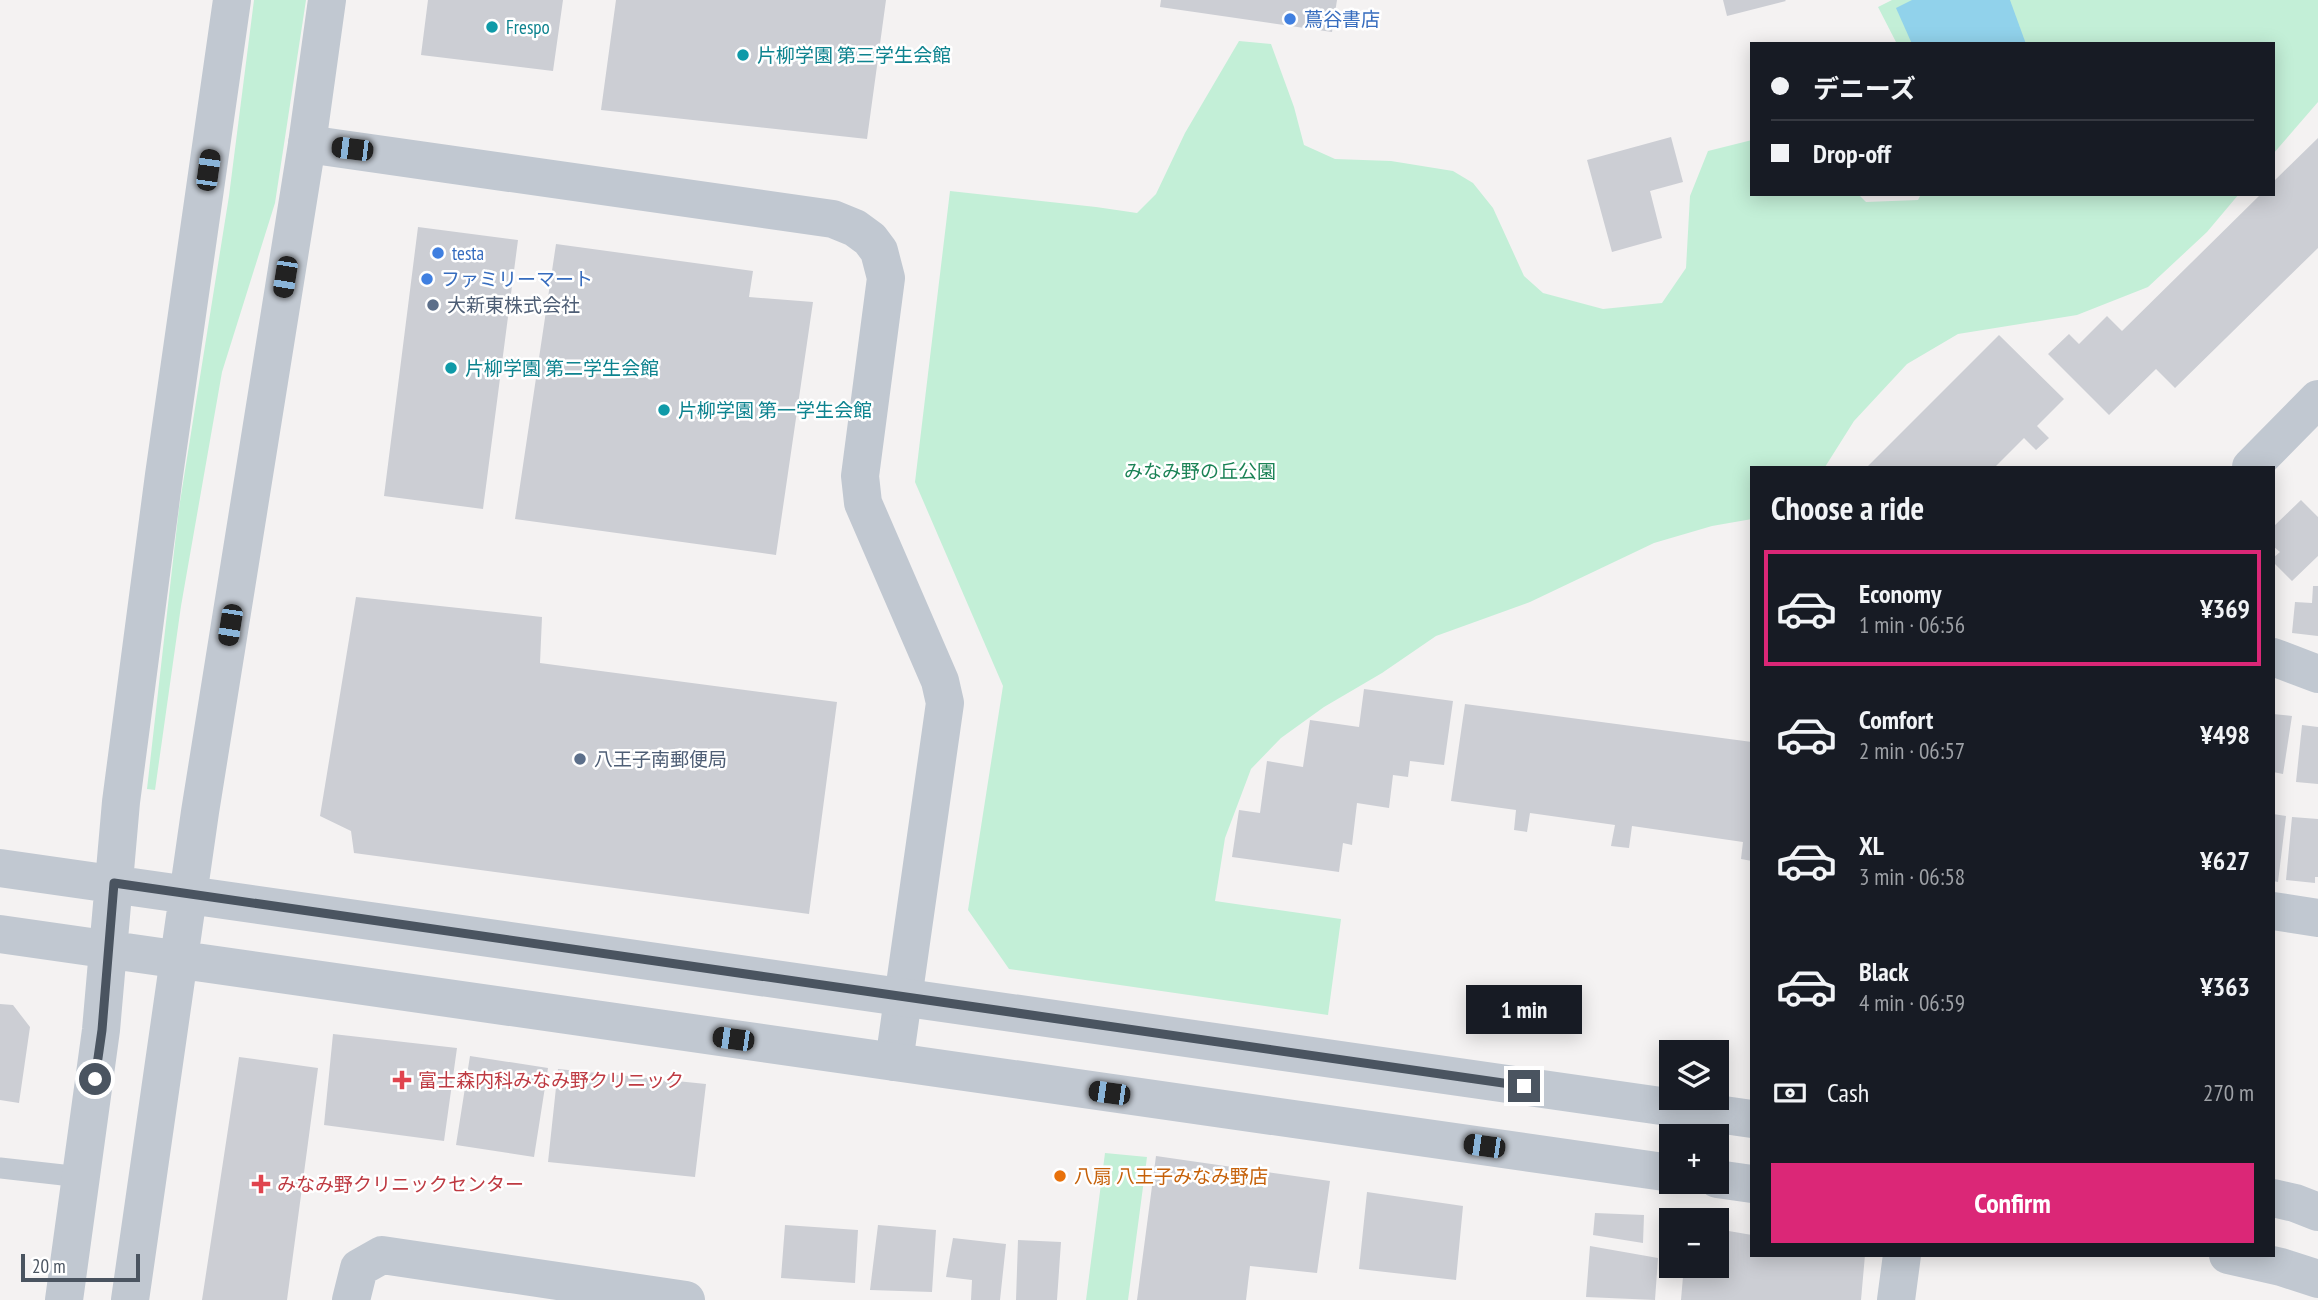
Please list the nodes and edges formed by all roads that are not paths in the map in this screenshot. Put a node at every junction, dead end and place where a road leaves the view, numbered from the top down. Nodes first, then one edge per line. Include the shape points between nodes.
1 (232, 0) edge
2 (327, 0) edge
3 (307, 144) junction
4 (2318, 399) edge
5 (2252, 466) edge
6 (2275, 658) edge
7 (2318, 674) edge
8 (0, 868) edge
9 (114, 883) junction
10 (188, 893) junction
11 (2275, 911) edge
12 (2318, 918) edge
13 (0, 934) edge
14 (108, 950) junction
15 (178, 960) junction
16 (905, 997) junction
17 (894, 1062) junction
18 (1750, 1119) edge
19 (0, 1168) edge
20 (1659, 1171) edge
21 (81, 1177) junction
22 (1729, 1181) edge
23 (1750, 1184) edge
24 (2275, 1198) edge
25 (2318, 1212) edge
26 (1902, 1257) edge
27 (2237, 1257) edge
28 (2318, 1279) edge
29 (64, 1300) edge
30 (130, 1300) edge
31 (351, 1300) edge
32 (686, 1300) edge
33 (1896, 1300) edge

1 - 9 street via 121,802
2 - 3 street
3 - 10 street
3 - 16 street via 833,219 870,239 886,278 860,490 946,703
4 - 5 street
6 - 7 street
8 - 9 street
9 - 10 street
9 - 14 street
10 - 15 street
10 - 16 street
11 - 12 street
13 - 14 street
14 - 15 street
14 - 21 street
15 - 17 street
15 - 30 street
16 - 17 street
16 - 18 street
17 - 20 street
19 - 21 lane
21 - 29 street
22 - 23 street
24 - 25 street
26 - 33 street
27 - 28 street
31 - 32 street via 359,1268 382,1255

